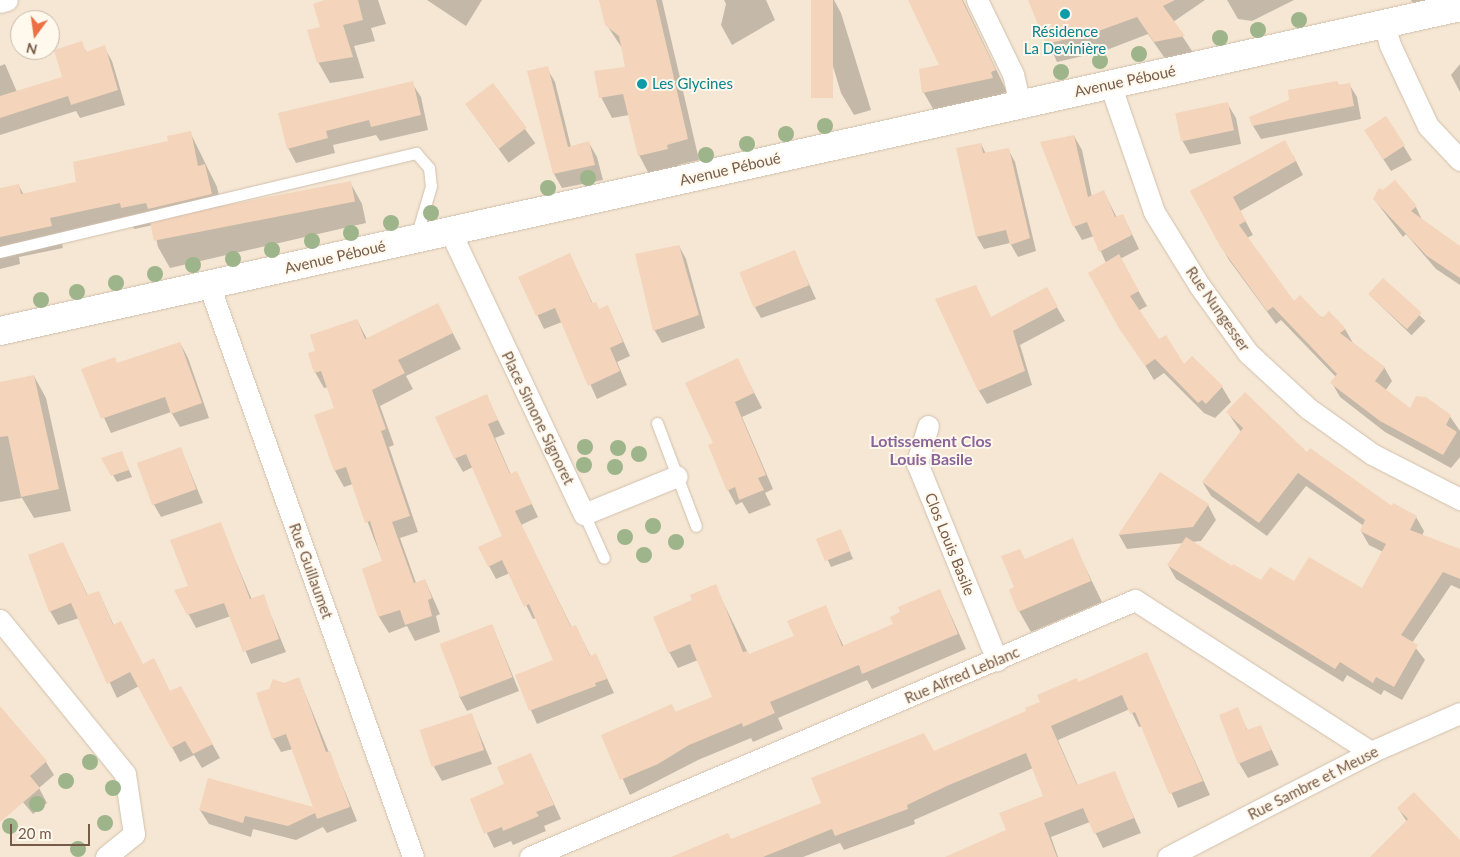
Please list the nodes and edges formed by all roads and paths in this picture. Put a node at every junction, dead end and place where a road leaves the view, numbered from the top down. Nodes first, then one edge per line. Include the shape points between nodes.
1 (7, 0) edge
2 (977, 0) edge
3 (0, 2) edge
4 (1460, 7) edge
5 (1384, 24) junction
6 (1110, 84) junction
7 (1020, 104) junction
8 (1460, 160) edge
9 (450, 231) junction
10 (415, 239) junction
11 (0, 252) edge
12 (209, 285) junction
13 (0, 331) edge
14 (656, 423) dead end
15 (928, 426) dead end
16 (677, 476) junction
17 (1460, 499) edge
18 (584, 514) junction
19 (696, 526) dead end
20 (604, 558) dead end
21 (0, 620) edge
22 (997, 660) junction
23 (1460, 713) edge
24 (1371, 752) junction
25 (106, 857) edge
26 (413, 857) edge
27 (530, 857) edge
28 (1168, 857) edge

1 - 3 street
2 - 7 street via 1013,74
4 - 5 street, Avenue Péboué
5 - 6 street, Avenue Péboué
5 - 8 street via 1390,45 1428,126
6 - 7 street, Avenue Péboué
6 - 17 street, Rue Nungesser via 1154,212 1199,285 1248,353 1309,409 1372,454
7 - 9 street, Avenue Péboué
9 - 10 street, Avenue Péboué
9 - 18 street, Place Simone Signoret
10 - 11 lane via 431,186 429,168 416,153
10 - 12 street, Avenue Péboué
12 - 13 street, Avenue Péboué
12 - 26 street, Rue Guillaumet
14 - 16 lane
15 - 22 street, Clos Louis Basile via 917,463
16 - 18 street
16 - 19 lane
18 - 20 lane
21 - 25 street via 125,774 134,834
22 - 24 street, Rue Alfred Leblanc via 1135,600
22 - 27 street, Rue Alfred Leblanc
23 - 24 street, Rue Sambre et Meuse
24 - 28 street, Rue Sambre et Meuse

